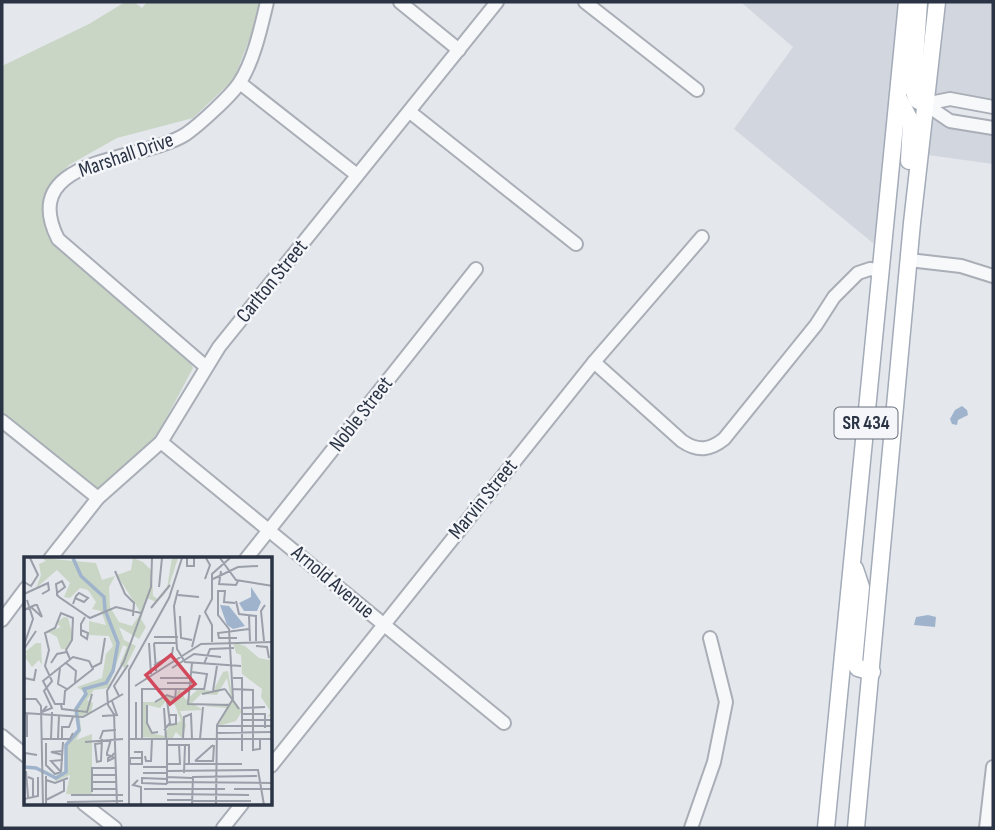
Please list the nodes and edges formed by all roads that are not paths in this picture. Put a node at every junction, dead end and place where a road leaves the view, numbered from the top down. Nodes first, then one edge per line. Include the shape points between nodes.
1 (267, 2) edge
2 (400, 2) edge
3 (497, 2) edge
4 (585, 2) edge
5 (907, 2) edge
6 (919, 2) edge
7 (937, 2) edge
8 (459, 50) junction
9 (240, 83) junction
10 (697, 90) dead end
11 (899, 98) junction
12 (925, 104) junction
13 (993, 107) edge
14 (410, 112) junction
15 (993, 128) edge
16 (357, 175) junction
17 (912, 223) junction
18 (702, 237) dead end
19 (576, 244) dead end
20 (909, 260) junction
21 (476, 269) dead end
22 (883, 271) junction
23 (993, 276) edge
24 (594, 362) junction
25 (205, 366) junction
26 (2, 421) edge
27 (161, 442) junction
28 (98, 498) junction
29 (269, 529) junction
30 (52, 557) edge
31 (248, 557) edge
32 (852, 560) junction
33 (24, 592) edge
34 (2, 620) edge
35 (383, 624) junction
36 (710, 638) dead end
37 (872, 672) junction
38 (504, 723) dead end
39 (2, 736) edge
40 (24, 754) edge
41 (273, 763) edge
42 (993, 767) edge
43 (88, 806) edge
44 (240, 806) edge
45 (826, 826) edge
46 (115, 828) edge
47 (223, 828) edge
48 (691, 828) edge
49 (856, 828) edge
50 (986, 828) edge

1 - 9 street, Marshall Drive
2 - 8 street
3 - 8 street, Carlton Street
4 - 10 street
5 - 11 main road, SR 434
6 - 12 main road via 913,89
7 - 12 main road, SR 434
8 - 14 street, Carlton Street
9 - 16 street
9 - 25 street, Marshall Drive via 187,133 155,149 94,162 69,174 50,205 51,225 58,239
11 - 17 main road via 911,122 908,187
11 - 22 main road, SR 434
12 - 13 street via 950,99
12 - 15 street via 950,121
12 - 17 main road, SR 434
14 - 16 street, Carlton Street
14 - 19 street
16 - 25 street, Carlton Street
17 - 20 main road, SR 434
18 - 24 street, Marvin Street
20 - 23 street via 961,266
20 - 37 main road, SR 434
21 - 29 street, Noble Street
22 - 24 street via 858,273 834,297 816,325 713,447 699,449 682,442
22 - 32 main road, SR 434
24 - 35 street, Marvin Street
25 - 27 street, Carlton Street
26 - 28 street
27 - 28 street, Carlton Street
27 - 29 street, Arnold Avenue
28 - 30 street, Carlton Street
29 - 31 street, Noble Street
29 - 35 street, Arnold Avenue
32 - 37 main road via 860,587 854,662
32 - 45 main road, SR 434
33 - 34 street
35 - 38 street, Arnold Avenue
35 - 41 street, Marvin Street
36 - 48 street via 726,702 713,762
37 - 49 main road, SR 434
39 - 40 street
42 - 50 street
43 - 46 street
44 - 47 street

